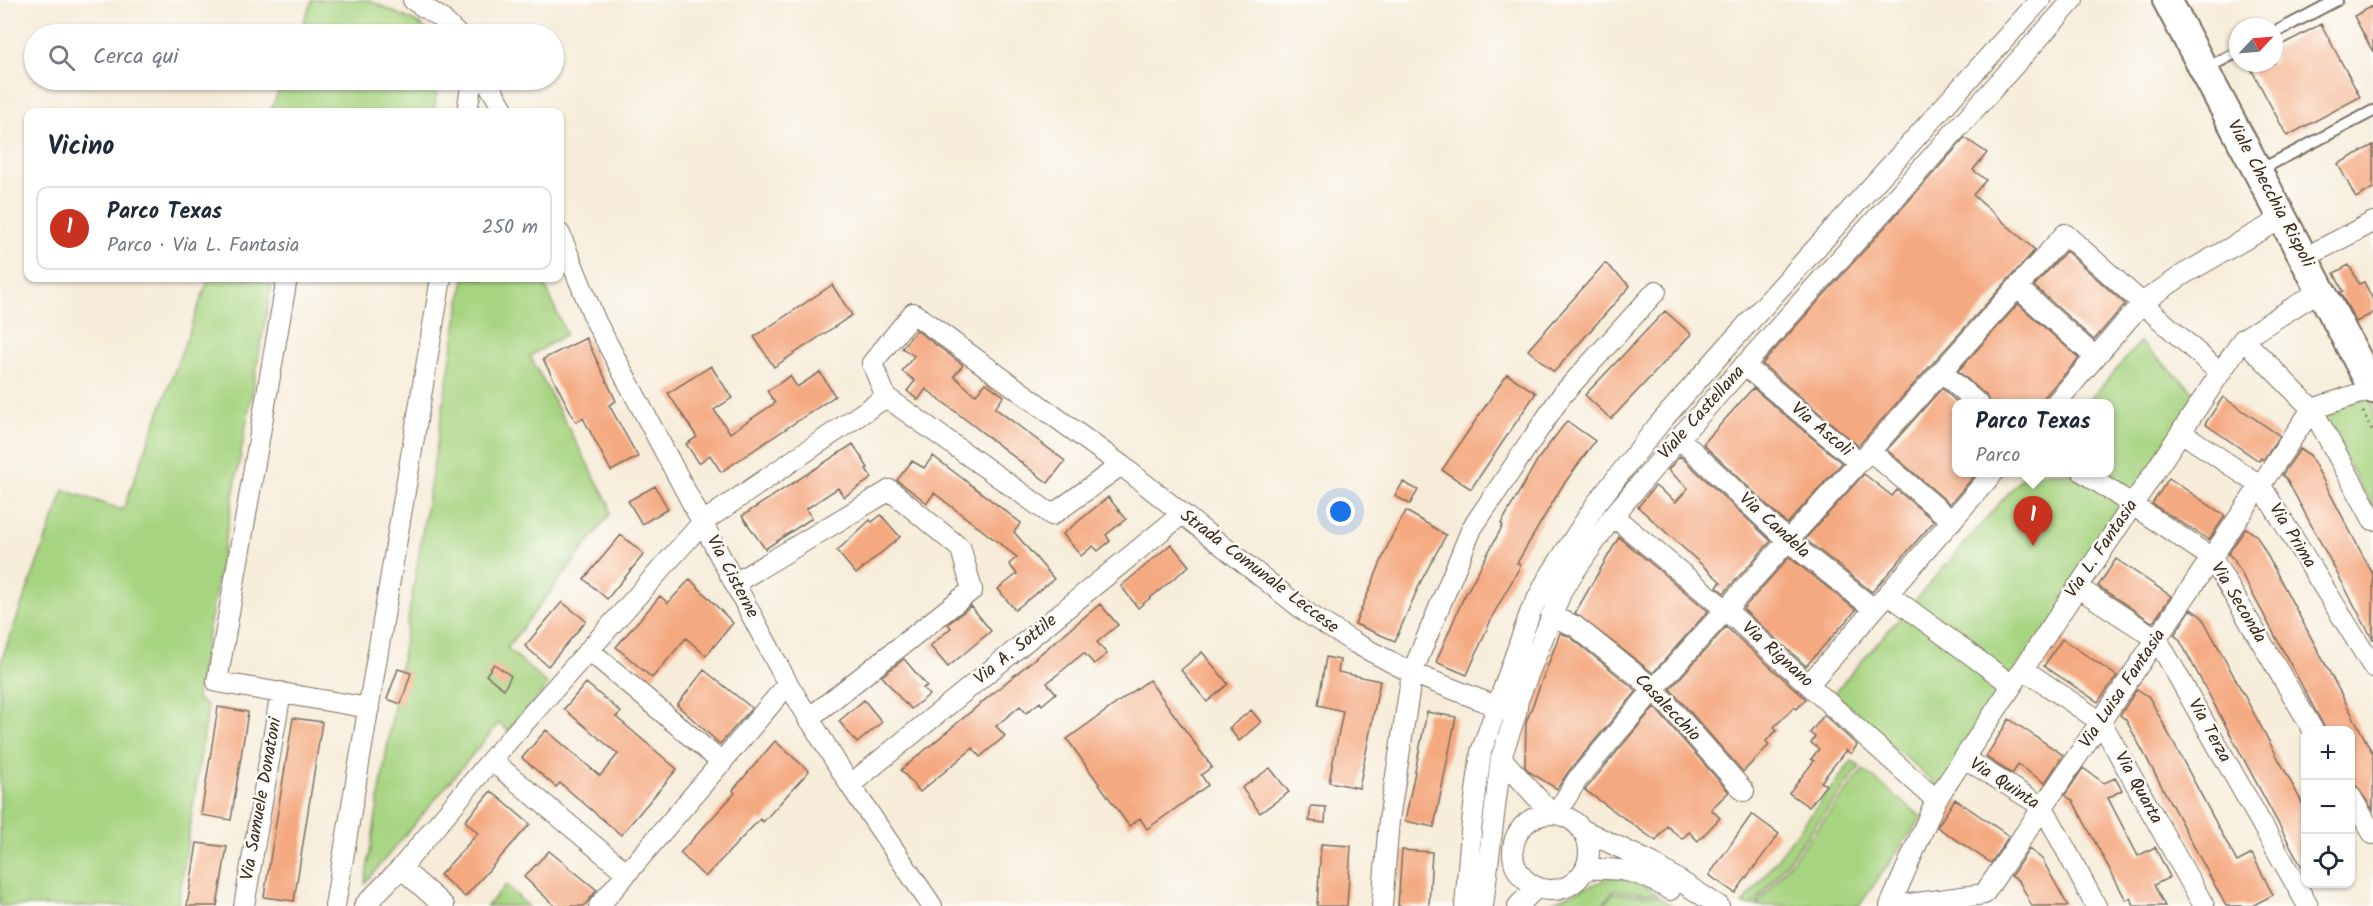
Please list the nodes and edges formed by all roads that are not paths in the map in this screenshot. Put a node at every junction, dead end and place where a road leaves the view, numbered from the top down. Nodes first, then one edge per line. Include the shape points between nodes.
1 (413, 0) edge
2 (2040, 0) edge
3 (2073, 0) edge
4 (2167, 0) edge
5 (2337, 0) edge
6 (447, 24) edge
7 (2283, 28) edge
8 (2229, 56) edge
9 (2204, 69) junction
10 (470, 90) edge
11 (492, 90) edge
12 (468, 108) edge
13 (503, 108) edge
14 (2373, 111) edge
15 (2258, 171) junction
16 (2283, 218) junction
17 (2373, 222) edge
18 (564, 244) edge
19 (2304, 258) junction
20 (286, 282) edge
21 (440, 282) edge
22 (2018, 288) junction
23 (2321, 290) junction
24 (1656, 291) dead end
25 (2143, 302) junction
26 (2243, 339) junction
27 (2095, 357) junction
28 (1744, 365) junction
29 (1942, 372) junction
30 (2220, 373) junction
31 (2373, 389) edge
32 (886, 397) junction
33 (1972, 399) edge
34 (2059, 399) edge
35 (2312, 409) junction
36 (2181, 432) junction
37 (1678, 438) junction
38 (1864, 456) junction
39 (1120, 465) junction
40 (1990, 477) edge
41 (2090, 477) edge
42 (2261, 486) junction
43 (2131, 506) junction
44 (1182, 514) junction
45 (1613, 516) junction
46 (2373, 520) edge
47 (1952, 521) junction
48 (703, 522) junction
49 (1788, 541) junction
50 (2212, 558) junction
51 (735, 583) junction
52 (2078, 587) junction
53 (1888, 594) junction
54 (1874, 609) junction
55 (1726, 610) junction
56 (1551, 616) junction
57 (2157, 639) junction
58 (589, 650) junction
59 (2373, 667) edge
60 (1412, 673) junction
61 (2017, 677) junction
62 (788, 684) junction
63 (1809, 684) junction
64 (1654, 689) junction
65 (281, 692) junction
66 (369, 708) junction
67 (1496, 708) junction
68 (1516, 714) junction
69 (808, 719) junction
70 (2101, 722) junction
71 (2311, 726) edge
72 (1501, 758) junction
73 (1964, 758) junction
74 (491, 759) junction
75 (722, 763) junction
76 (850, 785) junction
77 (1744, 791) dead end
78 (1935, 800) junction
79 (2355, 803) edge
80 (2043, 807) junction
81 (1554, 814) junction
82 (1581, 829) junction
83 (1481, 832) junction
84 (2373, 834) edge
85 (1514, 845) junction
86 (401, 868) junction
87 (1585, 869) junction
88 (627, 873) junction
89 (1537, 887) junction
90 (1988, 900) edge
91 (244, 906) edge
92 (335, 906) edge
93 (364, 906) edge
94 (444, 906) edge
95 (599, 906) edge
96 (932, 906) edge
97 (1382, 906) edge
98 (1465, 906) edge
99 (1483, 906) edge
100 (1518, 906) edge
101 (1695, 906) edge
102 (1719, 906) edge
103 (1893, 906) edge
104 (2096, 906) edge
105 (2204, 906) edge
106 (2308, 906) edge

1 - 6 street
2 - 67 street via 1724,350 1596,504 1547,579 1530,613
3 - 28 street, Viale Castellana
4 - 9 main road, Viale Checchia Rispoli
5 - 7 lane
8 - 9 lane
9 - 15 main road, Viale Checchia Rispoli
10 - 12 street
11 - 13 street
14 - 15 lane
15 - 16 main road, Viale Checchia Rispoli
16 - 19 main road, Viale Checchia Rispoli
16 - 25 street
17 - 19 street
18 - 48 street, Via Cisterne via 596,322
19 - 23 main road, Viale Checchia Rispoli
20 - 65 street via 217,682
21 - 66 street
22 - 25 street via 2066,234
22 - 27 street
22 - 29 street
23 - 26 street
23 - 31 main road, Viale Checchia Rispoli
24 - 60 street via 1562,394 1472,528
25 - 27 street
25 - 30 street
26 - 30 street, Via L. Fantasia
26 - 35 street
27 - 34 street
28 - 37 street, Viale Castellana
28 - 38 street, Via Ascoli
29 - 33 street
29 - 38 street
30 - 36 street, Via L. Fantasia
31 - 35 street
32 - 39 street via 1052,515
32 - 39 street, Strada Comunale Leccese via 872,363 913,313
32 - 48 street
35 - 42 street, Via Luisa Fantasia
35 - 46 street
36 - 42 street, Via Prima
36 - 43 street, Via L. Fantasia
37 - 45 street, Viale Castellana
37 - 49 street, Via Candela
38 - 47 street, Via Ascoli
38 - 49 street
39 - 44 street, Strada Comunale Leccese
40 - 47 street
41 - 43 street, Via Seconda
42 - 50 street, Via Luisa Fantasia
42 - 59 street, Via Prima
43 - 50 street, Via Seconda
43 - 52 street, Via L. Fantasia
44 - 60 street, Strada Comunale Leccese via 1307,613
44 - 76 street, Via A. Sottile
45 - 55 street, Via Rignano
45 - 56 street, Viale Castellana via 1563,588
47 - 53 street
48 - 51 street, Via Cisterne
48 - 58 street
49 - 54 street, Via Candela
49 - 55 street
50 - 57 street, Via Luisa Fantasia
50 - 71 street, Via Seconda
51 - 62 street, Via Cisterne
51 - 69 street via 890,490 961,549 972,590
52 - 57 street, Via Terza
52 - 61 street, Via L. Fantasia
53 - 54 street
53 - 61 street, Via Quarta
54 - 63 street
55 - 63 street, Via Rignano
55 - 64 street
56 - 64 street, Casalecchio via 1575,626
56 - 68 street, Viale Castellana
57 - 70 street, Via Luisa Fantasia
57 - 106 street, Via Terza
58 - 74 street
58 - 75 street
60 - 67 street, Strada Comunale Leccese
60 - 97 street via 1389,820
61 - 70 street, Via Quarta
61 - 73 street, Via L. Fantasia
62 - 69 street, Via Cisterne
62 - 75 street
63 - 78 street, Via Rignano
64 - 77 street, Casalecchio
64 - 81 street via 1576,780
65 - 66 street
65 - 91 street, Via Samuele Donatoni
66 - 92 street
67 - 68 street, Strada Comunale Leccese
67 - 83 street via 1481,752
68 - 72 street, Viale Castellana
69 - 76 street, Via Cisterne
70 - 80 street, Via Luisa Fantasia
70 - 105 street, Via Quarta
72 - 81 street
72 - 83 street, Viale Castellana
73 - 78 street, Via L. Fantasia
73 - 80 street, Via Quinta
74 - 86 street
74 - 88 street
75 - 88 street
76 - 96 street, Via Cisterne
78 - 103 street, Via L. Fantasia
79 - 84 street
80 - 90 street, Via Luisa Fantasia
80 - 104 street, Via Quinta
81 - 82 street via 1573,821
81 - 85 street via 1531,819
82 - 87 street via 1589,849
82 - 102 street via 1652,863
83 - 85 street
83 - 98 street
83 - 99 street, Viale Castellana
85 - 89 street via 1513,856 1521,875
86 - 93 street
86 - 94 street
87 - 89 street via 1570,885 1559,889
87 - 101 street via 1618,868 1649,877
88 - 95 street
89 - 100 street
90 - 103 street, Via Luisa Fantasia

